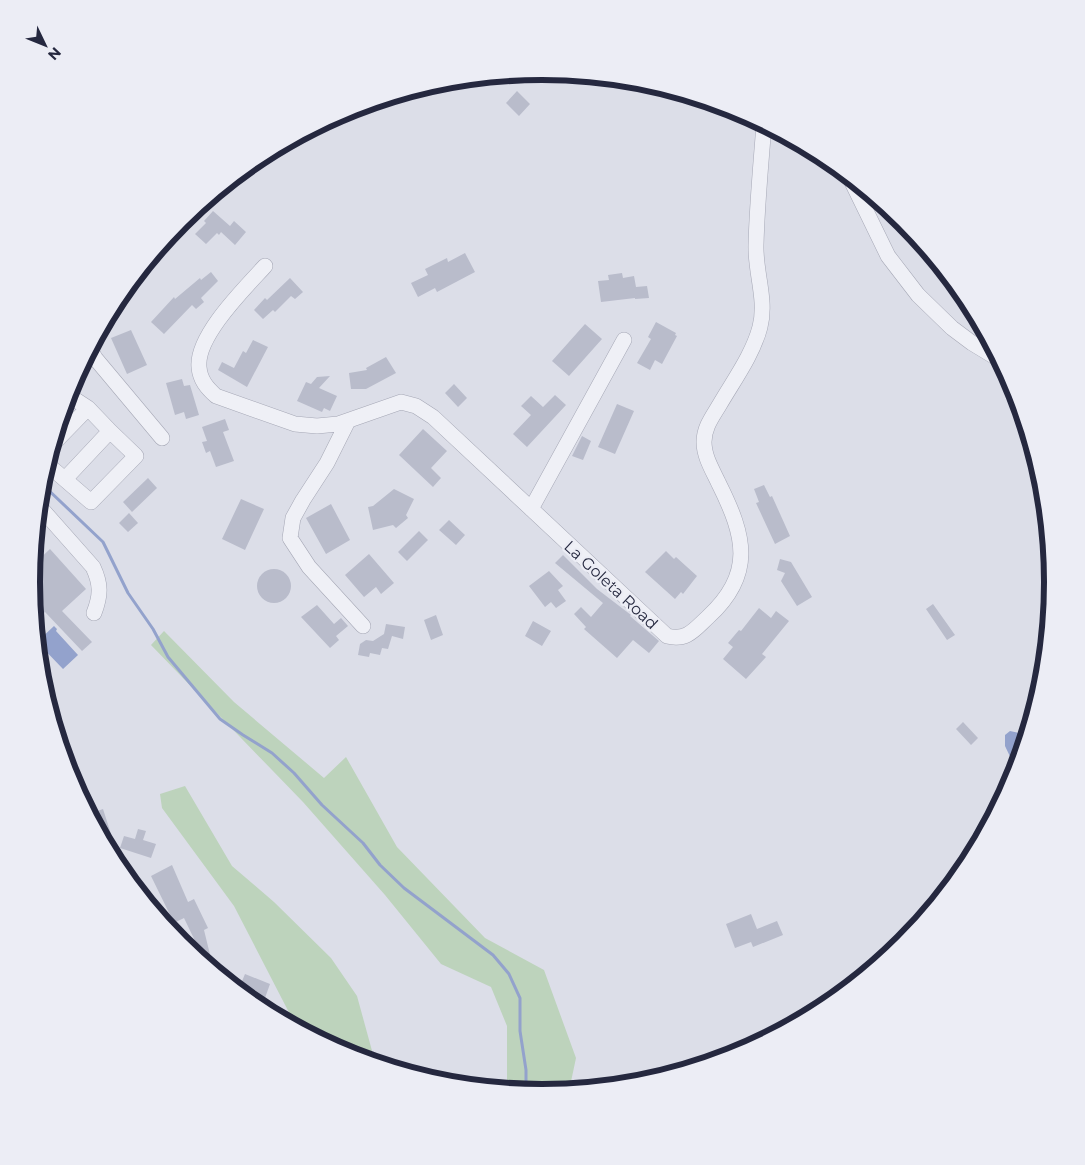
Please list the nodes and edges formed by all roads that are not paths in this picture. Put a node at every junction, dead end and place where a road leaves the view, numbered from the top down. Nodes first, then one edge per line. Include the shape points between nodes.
1 (764, 131) edge
2 (857, 192) edge
3 (265, 266) dead end
4 (624, 340) dead end
5 (990, 354) edge
6 (94, 356) edge
7 (75, 399) edge
8 (88, 408) junction
9 (348, 421) junction
10 (110, 431) junction
11 (63, 434) edge
12 (162, 438) dead end
13 (53, 469) edge
14 (65, 480) junction
15 (531, 509) junction
16 (45, 513) edge
17 (94, 613) dead end
18 (363, 626) dead end

1 - 15 street, La Goleta Road via 756,246 762,308 760,326 755,343 707,426 704,442 706,458 726,498 741,543 738,576 730,592 688,636 667,636
2 - 5 street via 888,256 918,295 952,328
3 - 9 street, La Goleta Road via 225,310 211,332 199,365 201,378 216,396 296,424 317,426
4 - 15 street
6 - 12 street
7 - 8 street
8 - 10 street
8 - 11 street
9 - 15 street, La Goleta Road via 401,402 416,406 433,417
9 - 18 street via 293,518 290,538 309,567
10 - 14 street
10 - 14 street via 136,456 91,502
13 - 14 street
16 - 17 street via 93,567 98,577 100,598

